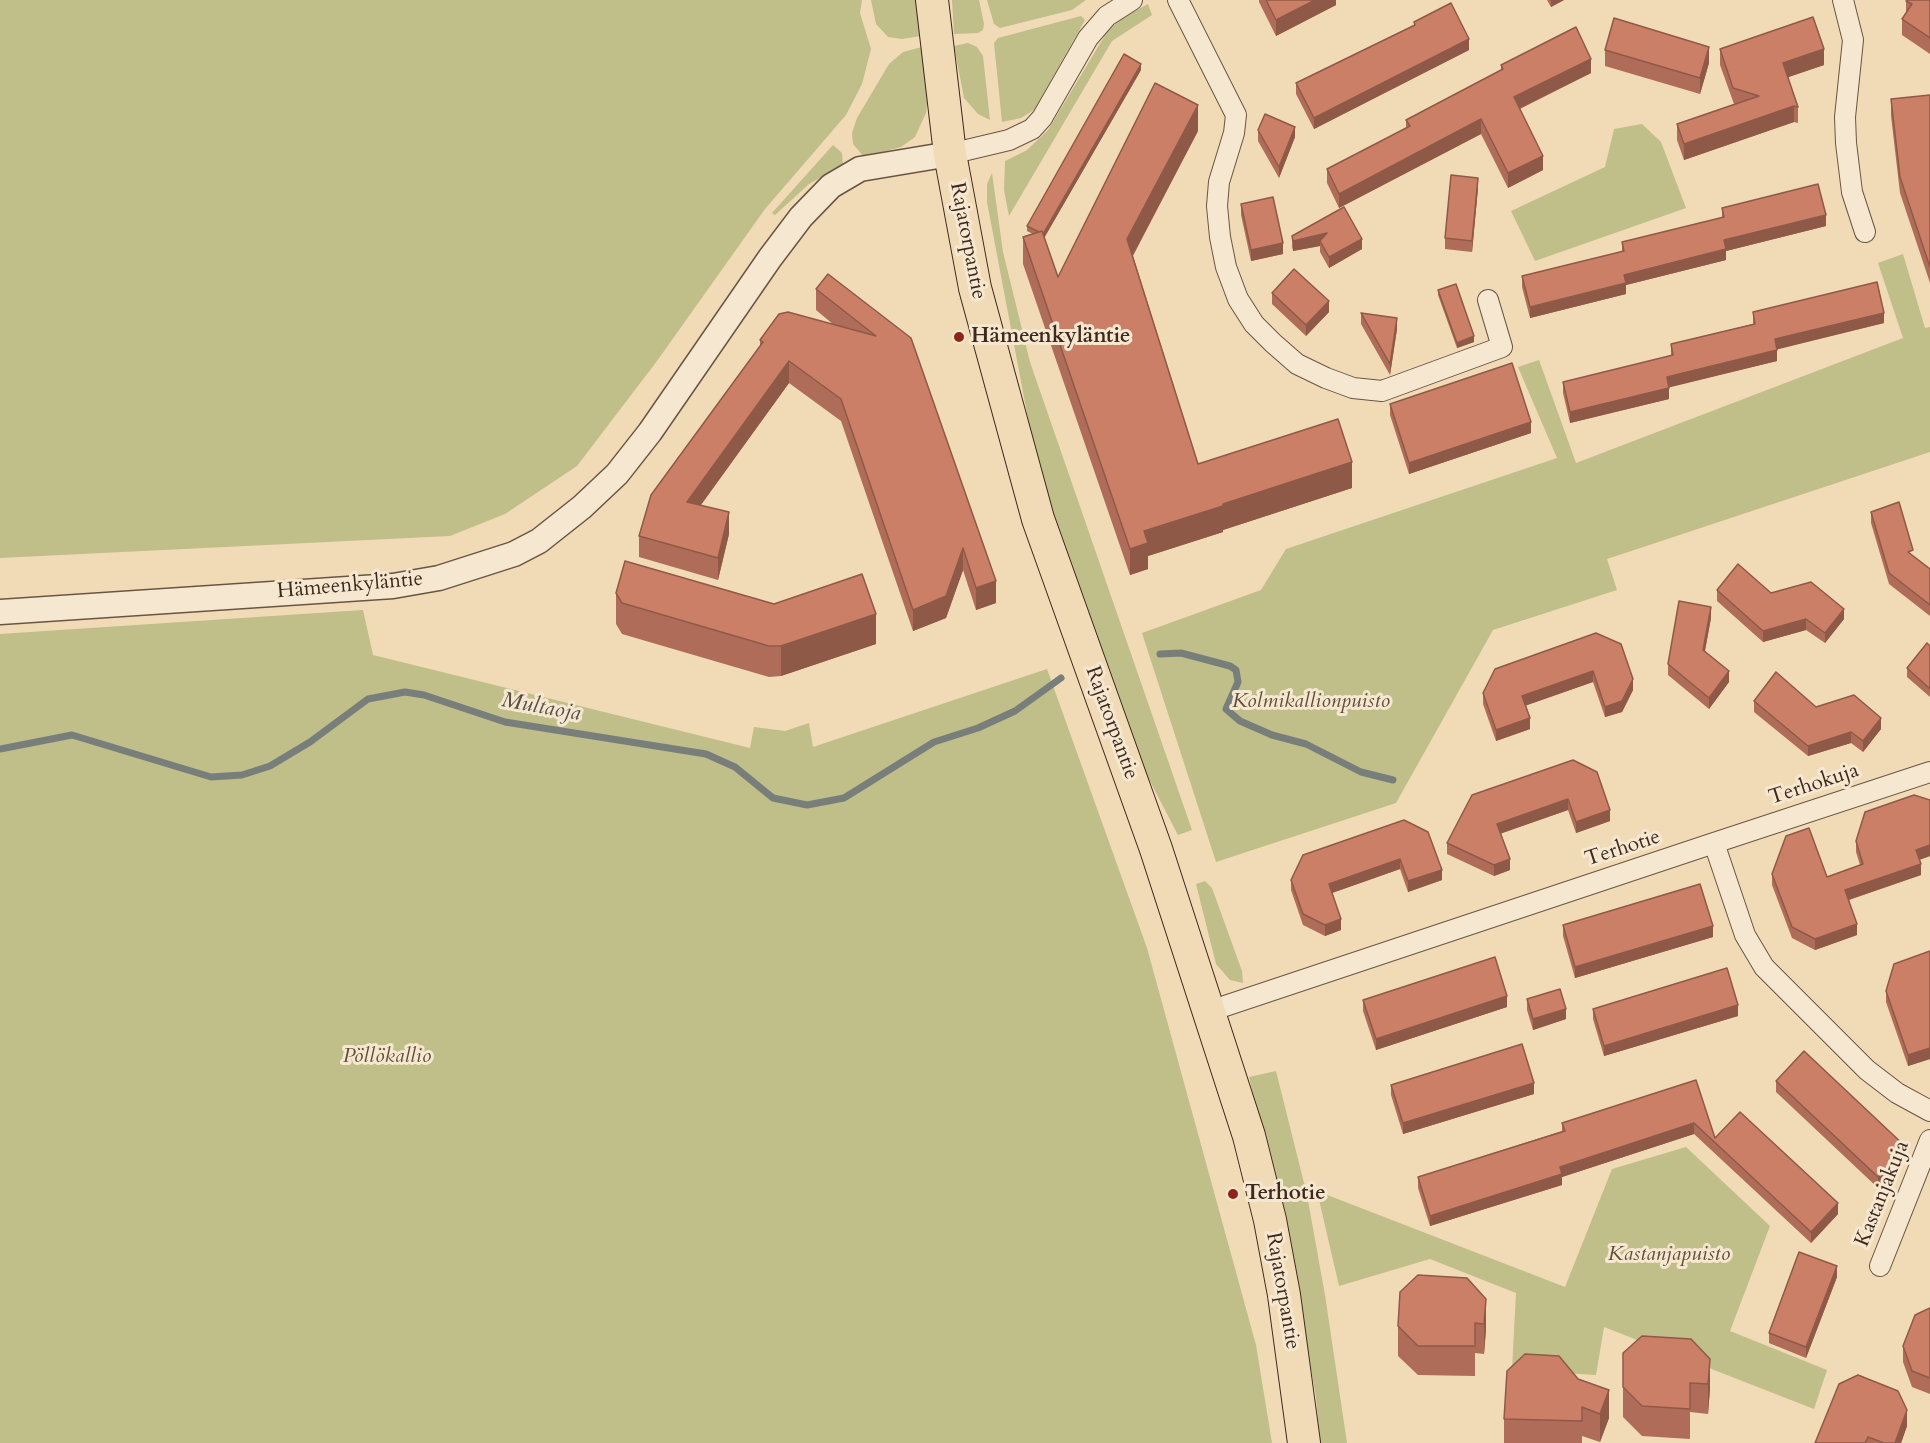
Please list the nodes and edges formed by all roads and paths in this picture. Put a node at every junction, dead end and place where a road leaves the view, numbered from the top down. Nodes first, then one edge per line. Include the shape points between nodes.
1 (932, 0) edge
2 (1132, 0) edge
3 (1178, 0) edge
4 (1842, 0) edge
5 (950, 154) junction
6 (1865, 232) dead end
7 (1488, 300) dead end
8 (0, 612) edge
9 (1930, 772) edge
10 (1714, 843) junction
11 (1210, 1011) junction
12 (1930, 1111) edge
13 (1930, 1140) edge
14 (1880, 1266) dead end
15 (1304, 1443) edge

1 - 5 main road, Rajatorpantie
2 - 5 street, Hämeenkyläntie via 1107,16 1088,38 1032,129 1009,140
3 - 7 street via 1236,115 1219,182 1220,237 1238,299 1254,324 1273,343 1297,364 1326,378 1353,388 1382,391 1503,347
4 - 6 street via 1853,40 1846,143 1852,192
5 - 8 street, Hämeenkyläntie via 860,169 824,192 770,258 617,474 539,541 513,554 439,578 393,586
5 - 11 main road, Rajatorpantie via 975,288 1038,519
9 - 10 street, Terhokuja
10 - 11 street, Terhotie
10 - 12 street via 1744,935 1764,967 1867,1070
11 - 15 main road, Rajatorpantie via 1270,1220
13 - 14 street, Kastanjakuja

